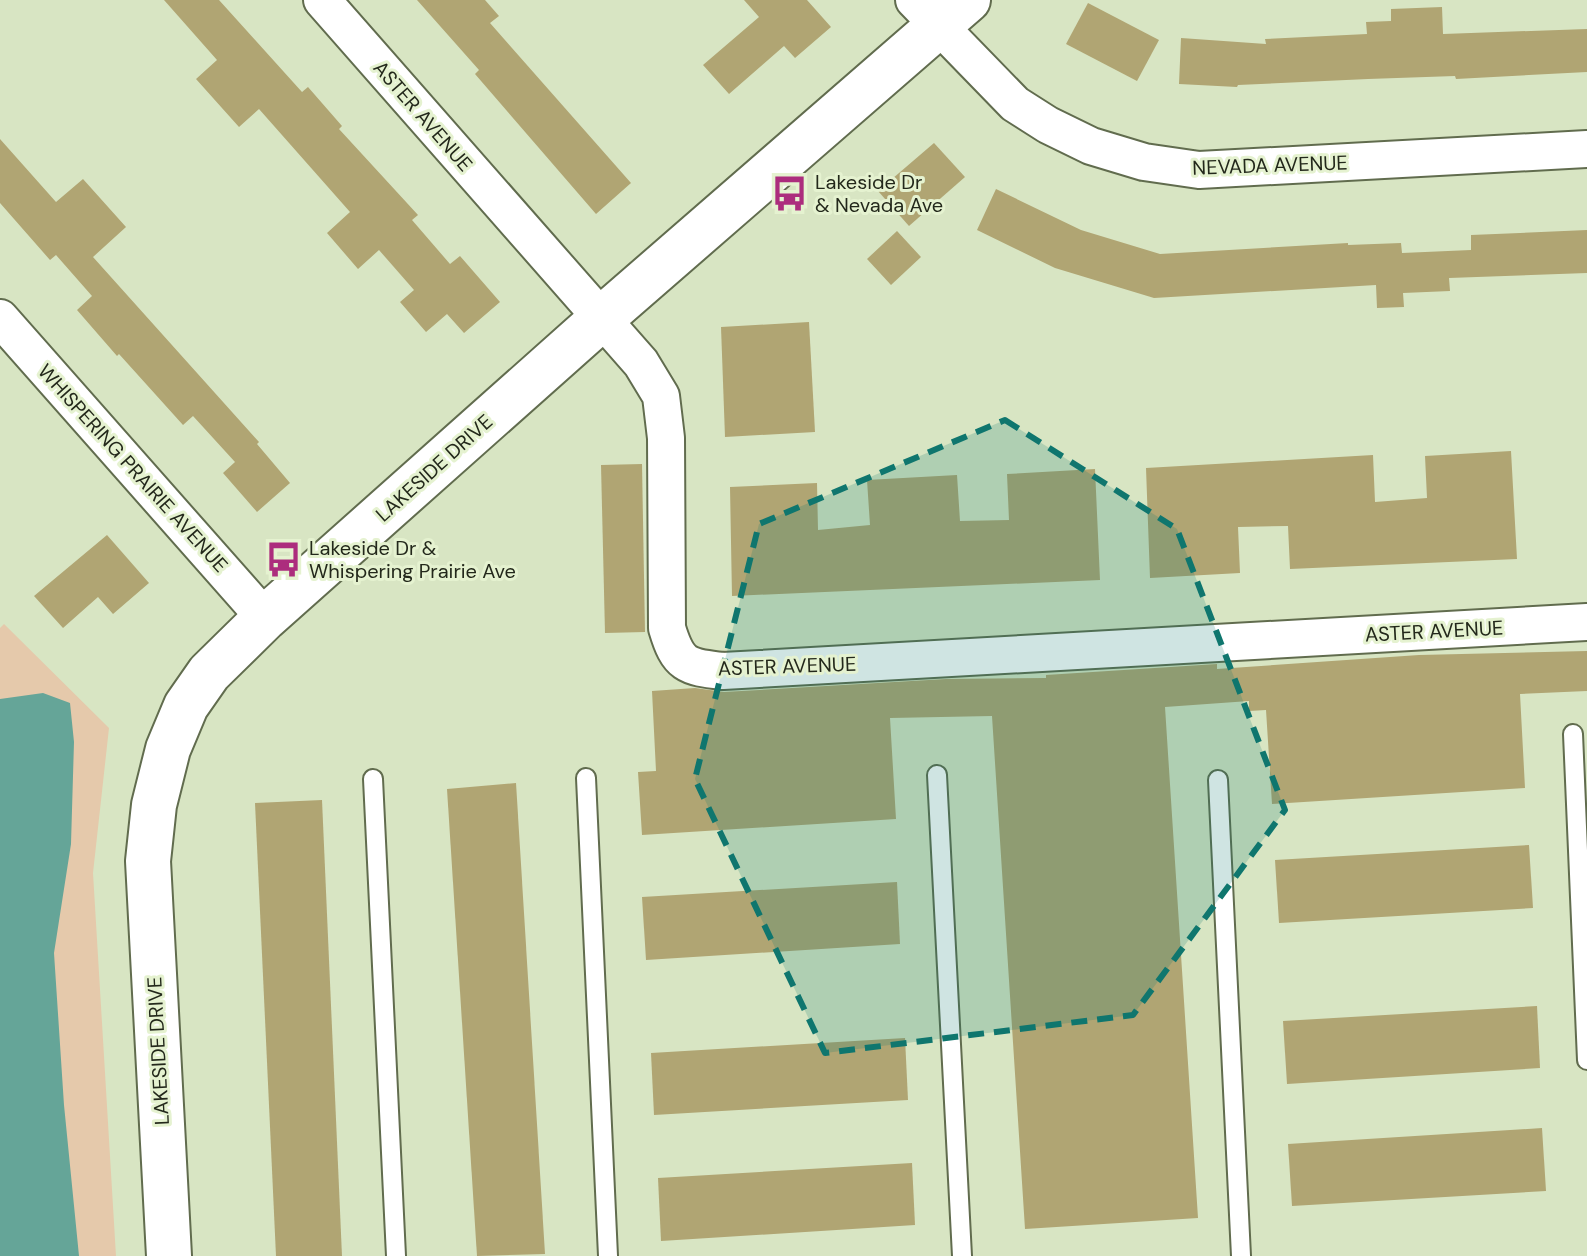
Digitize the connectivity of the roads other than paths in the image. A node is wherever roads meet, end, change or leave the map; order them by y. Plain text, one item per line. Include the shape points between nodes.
1 (322, 0) edge
2 (940, 9) edge
3 (1587, 149) edge
4 (0, 318) edge
5 (601, 319) junction
6 (265, 618) junction
7 (1587, 622) edge
8 (1573, 734) dead end
9 (937, 775) dead end
10 (586, 778) dead end
11 (373, 779) dead end
12 (1218, 780) dead end
13 (1587, 1060) edge
14 (169, 1256) edge
15 (396, 1256) edge
16 (608, 1256) edge
17 (962, 1256) edge
18 (1241, 1256) edge

1 - 5 street, ASTER AVENUE
2 - 3 street, NEVADA AVENUE via 1015,104 1091,146 1144,162 1199,170
2 - 5 street, LAKESIDE DRIVE
4 - 6 street, WHISPERING PRAIRIE AVENUE
5 - 6 street, LAKESIDE DRIVE
5 - 7 street, ASTER AVENUE via 641,363 661,396 667,628 674,650 692,668 738,670
6 - 14 street, LAKESIDE DRIVE via 209,673 186,706 154,805 148,861
8 - 13 lane
9 - 17 lane
10 - 16 lane
11 - 15 lane
12 - 18 lane

